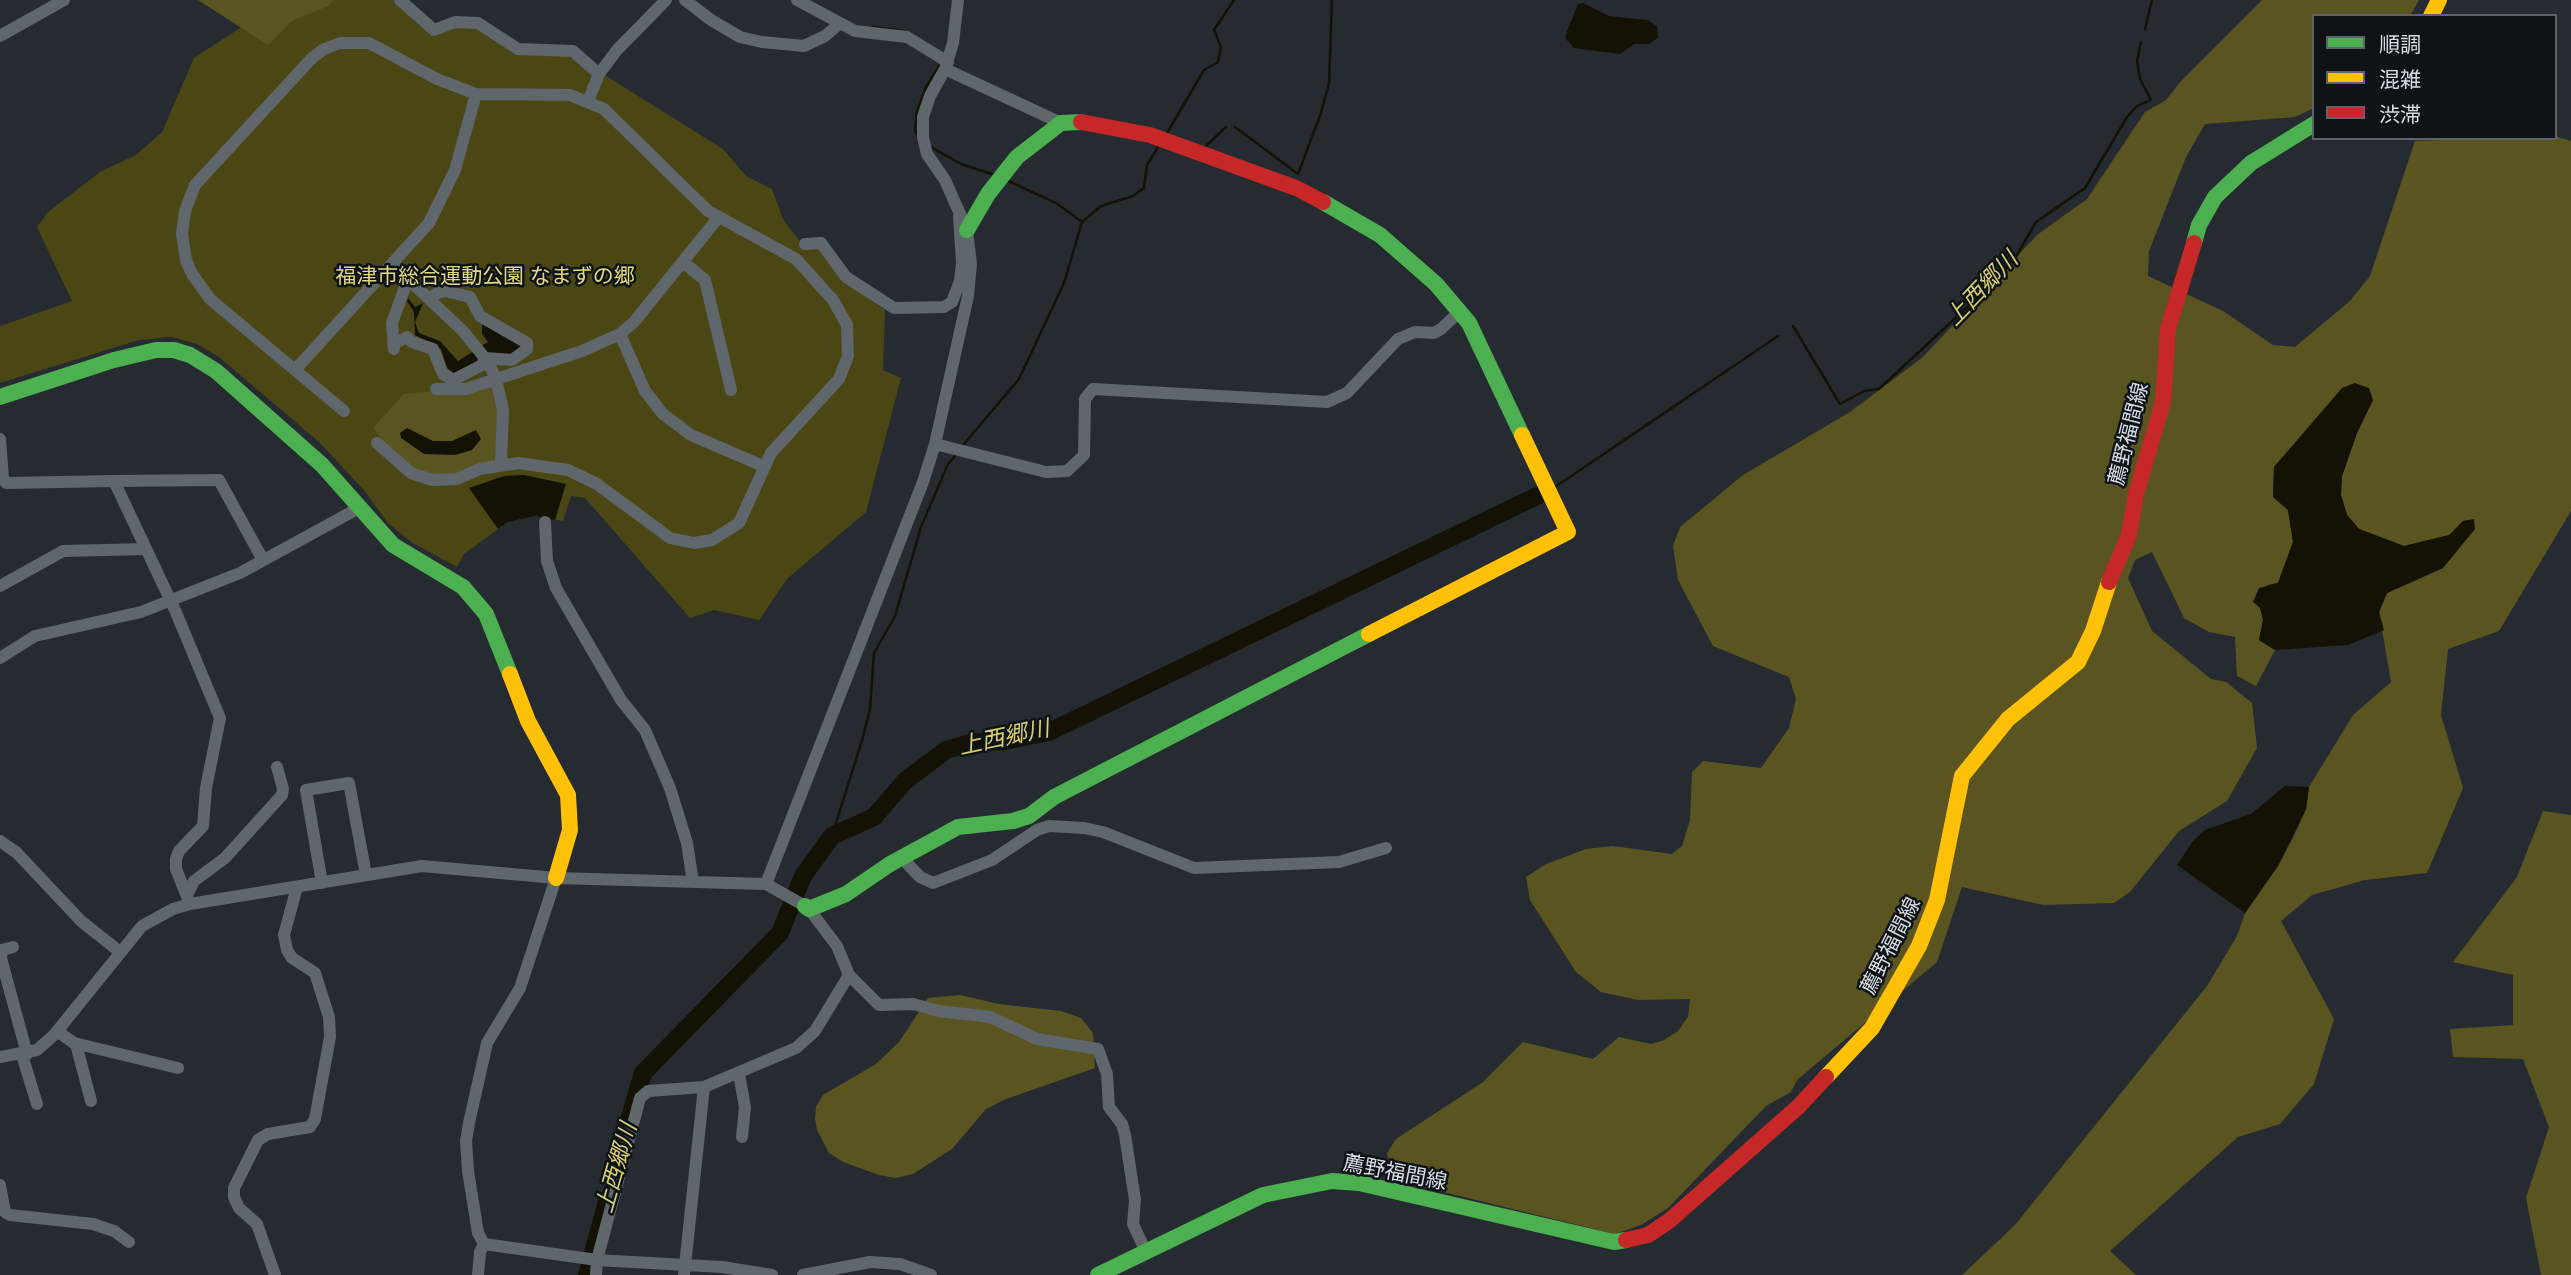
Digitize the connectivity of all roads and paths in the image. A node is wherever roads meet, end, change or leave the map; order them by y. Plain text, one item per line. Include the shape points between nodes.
1 (64, 0) edge
2 (400, 0) edge
3 (666, 0) edge
4 (685, 0) edge
5 (797, 0) edge
6 (958, 0) edge
7 (839, 24) junction
8 (0, 36) edge
9 (946, 65) junction
10 (599, 74) junction
11 (476, 94) junction
12 (588, 101) junction
13 (1061, 123) junction
14 (2312, 125) edge
15 (958, 209) junction
16 (718, 218) junction
17 (967, 230) junction
18 (805, 244) dead end
19 (683, 262) junction
20 (393, 265) junction
21 (408, 279) junction
22 (430, 299) junction
23 (1459, 312) junction
24 (480, 316) junction
25 (463, 331) junction
26 (620, 334) junction
27 (487, 360) junction
28 (295, 370) junction
29 (496, 379) junction
30 (436, 389) dead end
31 (731, 390) dead end
32 (0, 397) edge
33 (344, 411) dead end
34 (0, 439) edge
35 (377, 443) dead end
36 (935, 444) junction
37 (502, 464) junction
38 (764, 466) junction
39 (114, 481) junction
40 (359, 508) junction
41 (545, 522) dead end
42 (146, 550) junction
43 (263, 560) junction
44 (0, 586) edge
45 (170, 601) junction
46 (0, 658) edge
47 (278, 767) dead end
48 (0, 841) edge
49 (1386, 848) dead end
50 (902, 858) junction
51 (366, 875) junction
52 (556, 878) junction
53 (693, 882) junction
54 (322, 883) junction
55 (766, 884) junction
56 (297, 887) junction
57 (189, 898) junction
58 (807, 908) junction
59 (13, 947) dead end
60 (120, 953) junction
61 (849, 975) junction
62 (57, 1031) junction
63 (76, 1044) junction
64 (25, 1055) junction
65 (0, 1057) edge
66 (178, 1068) dead end
67 (740, 1074) junction
68 (704, 1087) junction
69 (91, 1101) dead end
70 (37, 1104) dead end
71 (742, 1136) dead end
72 (0, 1185) edge
73 (129, 1242) dead end
74 (484, 1244) junction
75 (1146, 1252) junction
76 (590, 1259) junction
77 (684, 1270) edge
78 (275, 1275) edge
79 (478, 1275) edge
80 (596, 1275) edge
81 (772, 1275) edge
82 (803, 1275) edge
83 (931, 1275) edge
84 (1098, 1275) edge

1 - 8 street
2 - 10 street via 434,30 455,22 478,23 518,49 573,51
3 - 10 street
4 - 7 street via 740,37 762,42 804,46
5 - 7 street
6 - 9 street
7 - 9 street via 864,33 907,37
9 - 13 street
9 - 15 street via 923,117 924,142
10 - 12 street
11 - 12 street via 551,93
11 - 20 street via 444,196
11 - 28 street via 455,88 369,43 324,48 195,186 182,234 191,274 210,299
12 - 16 street via 617,118
13 - 17 street via 1009,166
13 - 23 street via 1090,122 1150,135 1296,188 1380,235 1436,284
14 - 75 street, 薦野福間線 via 2251,163 2215,197 2199,225 2168,329 2163,402 2129,535 2093,631 2078,662 2008,719 1962,776 1937,900 1919,946 1871,1028 1798,1107 1648,1236 1614,1242 1359,1183 1332,1181 1263,1195
15 - 17 street
15 - 18 street via 960,281 952,302 944,307 894,309 846,277 821,243
16 - 19 street
16 - 38 street via 796,259 833,300 847,325 848,356 839,379
17 - 36 street via 968,296
19 - 26 street
19 - 31 street via 705,279
20 - 21 street
20 - 28 street
21 - 22 street
21 - 27 street via 392,323 394,347 407,337 433,349 443,374 453,380
22 - 24 street via 439,292 466,295
22 - 25 street
23 - 36 street via 1441,329 1415,332 1398,340 1347,393 1327,402 1093,389 1085,399 1084,455 1068,471 1046,472
23 - 50 street via 1482,346 1568,532 1182,729 1054,797 1029,816 958,827
24 - 25 street
24 - 27 street via 527,343 527,349 512,360
25 - 27 street
26 - 29 street via 604,344
26 - 38 street via 645,391 663,414 691,435
27 - 29 street
28 - 33 street
29 - 30 street via 466,389
29 - 37 street via 503,410
32 - 40 street via 138,353 174,350 216,371 315,458
34 - 39 street via 6,483
35 - 37 street via 411,473 432,480 457,479
36 - 55 street
37 - 38 street via 533,463 568,470 597,484 660,532 694,543 723,536 739,523
39 - 42 street
39 - 43 street via 219,480
40 - 43 street
40 - 52 street via 393,545 463,587 486,614 528,721 568,794 570,830
41 - 53 street via 547,561 556,588 621,700 645,730 670,788
42 - 44 street via 63,551
42 - 45 street
43 - 45 street
45 - 46 street via 35,636
45 - 57 street via 220,718 203,826 178,850 176,859
47 - 57 street via 282,795 225,858 194,881
48 - 60 street
49 - 50 street via 1339,862 1194,868 1103,832 1058,826 1037,830 992,860 933,883
50 - 58 street via 861,885
51 - 52 street via 422,866
51 - 54 street
51 - 54 street via 349,783 306,790
52 - 53 street
52 - 74 street via 520,988 487,1043 469,1123 468,1171 478,1233
53 - 55 street
54 - 56 street
55 - 58 street
56 - 57 street
56 - 78 street via 284,935 287,950 315,973 329,1017 330,1037 315,1119 310,1127 258,1140 234,1188 239,1208 257,1224
57 - 60 street via 150,919
58 - 61 street via 837,946
59 - 64 street via 2,950 1,958
60 - 62 street
61 - 67 street via 815,1031 796,1048
61 - 75 street via 879,1005 913,1004 989,1017 1037,1039 1098,1049 1107,1074 1109,1107 1125,1135 1135,1200 1133,1224
62 - 63 street
62 - 64 street
63 - 66 street
63 - 69 street
64 - 65 street
64 - 70 street
67 - 68 street
67 - 71 street via 745,1107
68 - 76 street via 648,1091 640,1098
68 - 77 street
72 - 73 street via 5,1212 10,1215 93,1224
74 - 76 street
74 - 79 street
75 - 84 street, 薦野福間線
76 - 77 street
76 - 80 street
77 - 81 street via 722,1267
82 - 83 street via 870,1262 900,1264

